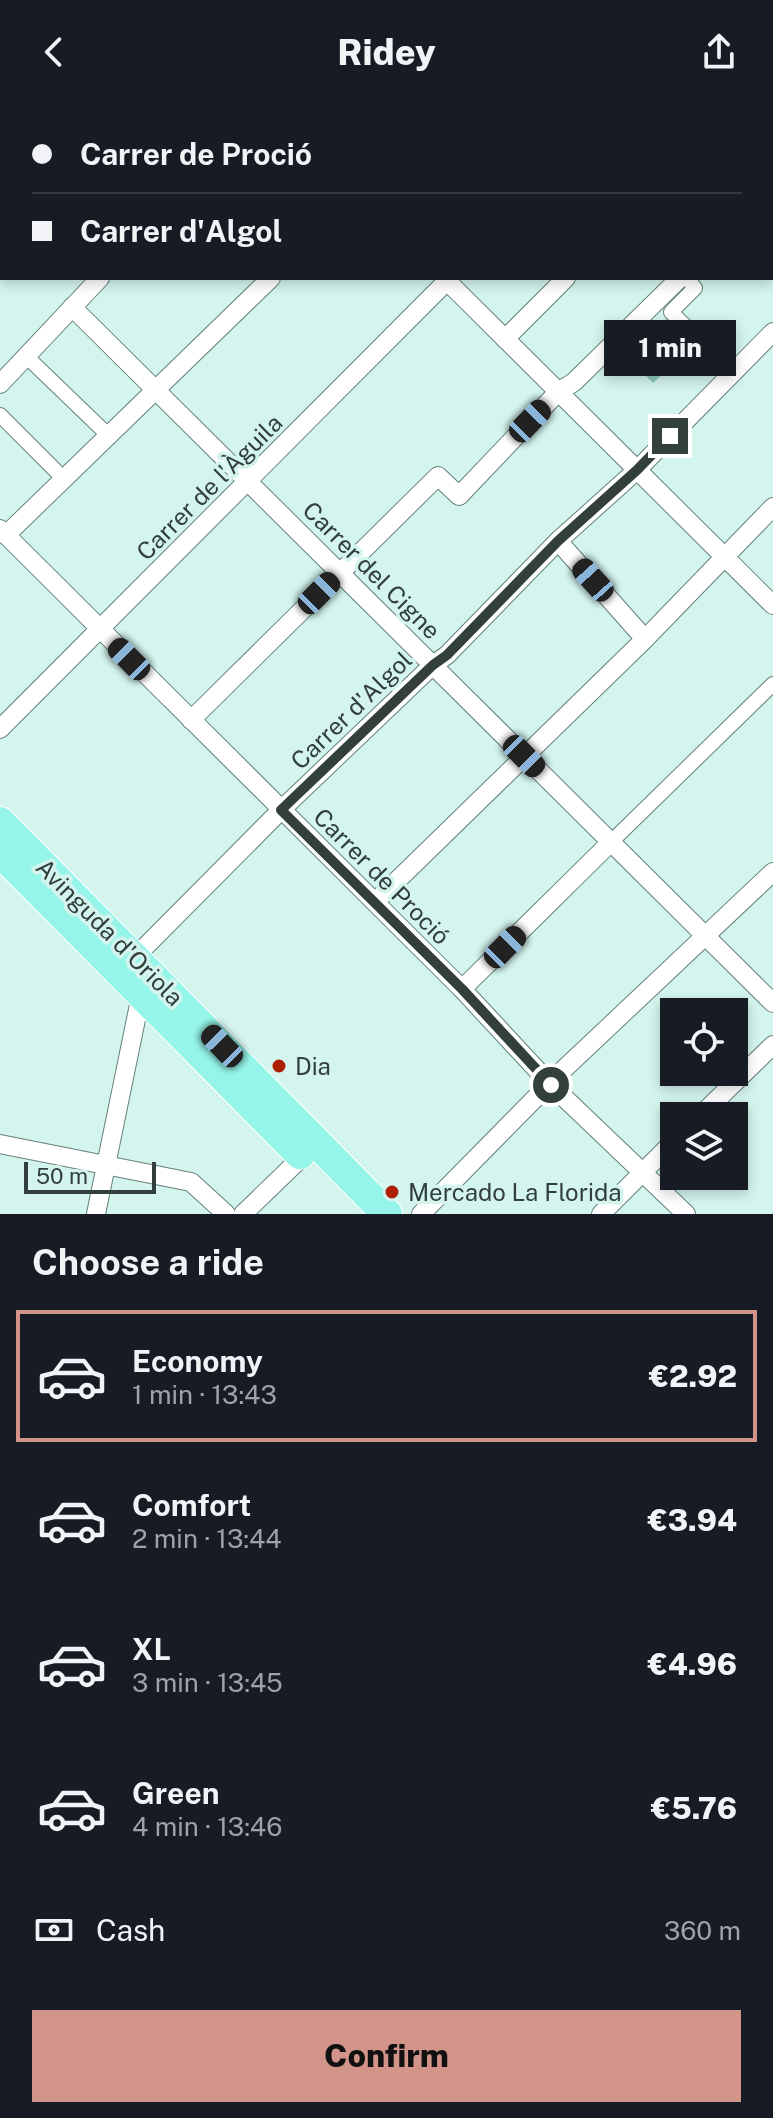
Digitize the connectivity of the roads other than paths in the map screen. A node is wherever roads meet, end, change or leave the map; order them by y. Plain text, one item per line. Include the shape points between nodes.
1 (98, 280) edge
2 (265, 280) edge
3 (446, 280) edge
4 (448, 280) edge
5 (564, 280) edge
6 (678, 280) edge
7 (689, 280) edge
8 (72, 307) junction
9 (773, 332) edge
10 (505, 339) junction
11 (26, 356) junction
12 (734, 373) junction
13 (0, 384) edge
14 (157, 389) junction
15 (558, 392) junction
16 (0, 415) edge
17 (109, 436) junction
18 (637, 470) junction
19 (64, 479) junction
20 (249, 482) junction
21 (773, 507) edge
22 (3, 532) edge
23 (558, 541) junction
24 (725, 557) junction
25 (340, 571) junction
26 (773, 605) edge
27 (100, 629) junction
28 (645, 639) junction
29 (433, 665) junction
30 (773, 684) edge
31 (191, 720) junction
32 (0, 729) edge
33 (524, 756) junction
34 (281, 810) junction
35 (0, 822) edge
36 (611, 842) junction
37 (0, 852) edge
38 (773, 872) edge
39 (375, 902) junction
40 (705, 936) junction
41 (135, 957) junction
42 (462, 989) junction
43 (141, 995) junction
44 (773, 1003) edge
45 (773, 1045) edge
46 (551, 1085) junction
47 (714, 1102) edge
48 (0, 1144) edge
49 (660, 1155) edge
50 (302, 1157) junction
51 (107, 1165) junction
52 (643, 1171) junction
53 (96, 1214) edge
54 (226, 1214) edge
55 (243, 1214) edge
56 (359, 1214) edge
57 (387, 1214) edge
58 (421, 1214) edge
59 (601, 1214) edge
60 (686, 1214) edge

1 - 8 street
2 - 14 street
3 - 20 street, Carrer de l'Àguila
4 - 10 street
5 - 10 street
6 - 15 street
7 - 12 street via 695,288 671,312
8 - 11 street
8 - 14 street, Carrer del Cigne
9 - 12 street, Carrer d'Algol
10 - 15 street
11 - 13 street
11 - 17 street
12 - 18 street, Carrer d'Algol
14 - 17 street
14 - 20 street, Carrer del Cigne
15 - 18 street
15 - 25 street via 459,496 438,476
16 - 19 street
17 - 19 street
18 - 23 street, Carrer d'Algol
18 - 24 street
19 - 22 street
20 - 25 street, Carrer del Cigne
20 - 27 street, Carrer de l'Àguila
21 - 24 street
22 - 27 street, Carrer de Proció
23 - 28 street
23 - 29 street, Carrer d'Algol
24 - 26 street
24 - 28 street
25 - 29 street, Carrer del Cigne
25 - 31 street
27 - 31 street, Carrer de Proció
27 - 32 street, Carrer de l'Àguila
28 - 33 street
29 - 33 street, Carrer del Cigne
29 - 34 street, Carrer d'Algol
30 - 36 street
31 - 34 street, Carrer de Proció
33 - 36 street, Carrer del Cigne
33 - 39 street
34 - 39 street, Carrer de Proció
34 - 41 street, Carrer d'Algol
35 - 41 main road, Avinguda d'Oriola
36 - 40 street, Carrer del Cigne
36 - 42 street
37 - 43 main road, Avinguda d'Oriola
38 - 40 street
39 - 42 street, Carrer de Proció
40 - 44 street, Carrer del Cigne
40 - 46 street
41 - 57 main road, Avinguda d'Oriola
42 - 46 street, Carrer de Proció
43 - 50 main road, Avinguda d'Oriola
43 - 51 street
45 - 47 street
46 - 52 street, Carrer de Proció
46 - 58 street
48 - 51 street
49 - 52 street
50 - 55 street
50 - 56 main road, Avinguda d'Oriola
51 - 53 street
51 - 54 street via 191,1182
52 - 59 street
52 - 60 street, Carrer de Proció

